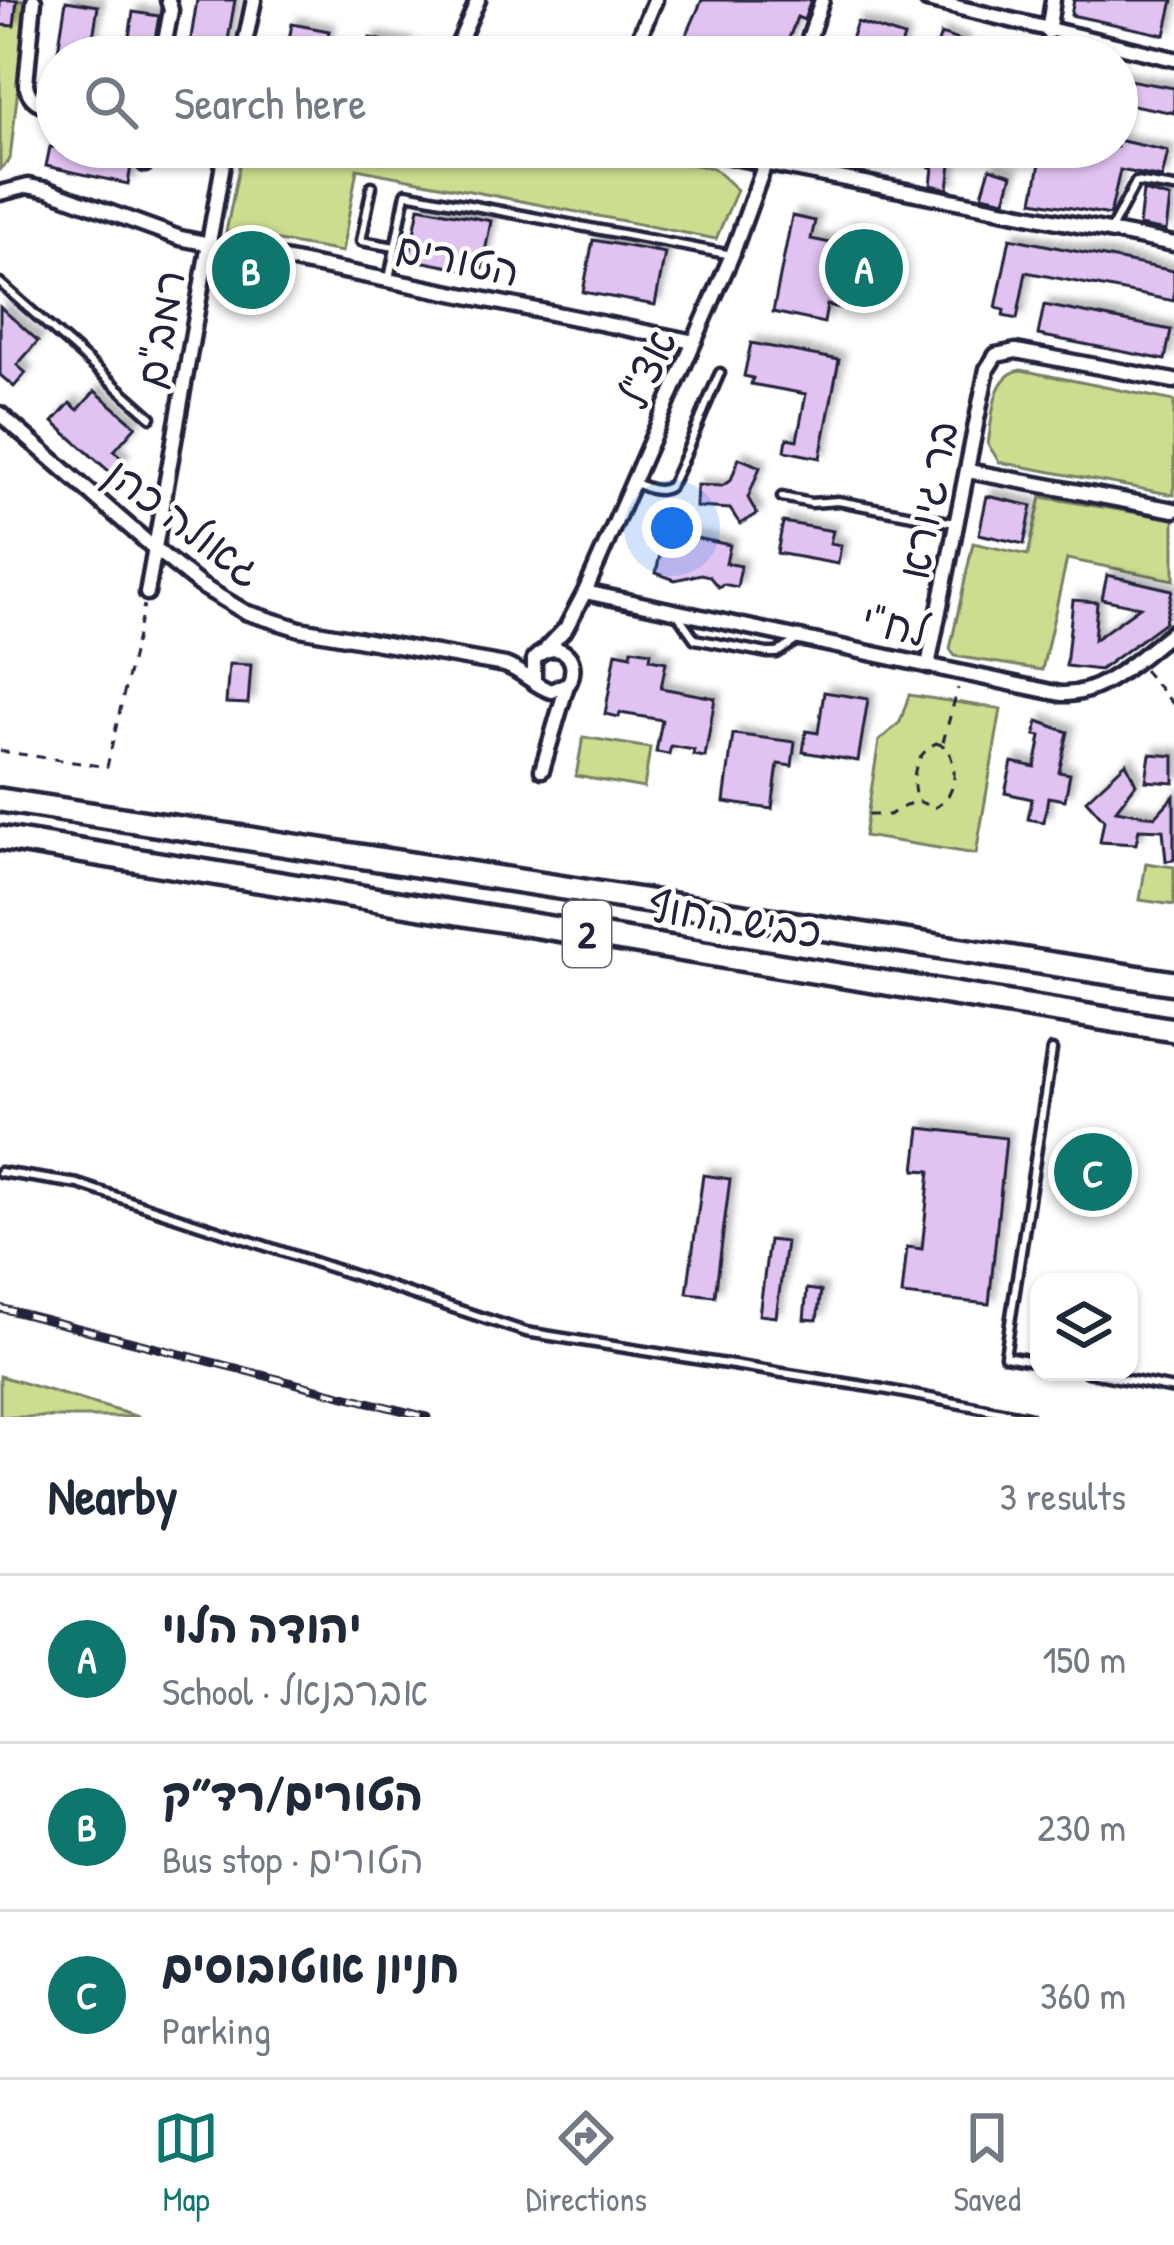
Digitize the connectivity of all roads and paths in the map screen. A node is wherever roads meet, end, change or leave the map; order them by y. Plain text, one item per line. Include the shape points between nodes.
1 (34, 0) edge
2 (168, 0) edge
3 (254, 0) edge
4 (478, 0) edge
5 (655, 0) edge
6 (822, 0) edge
7 (927, 0) edge
8 (1053, 0) edge
9 (1048, 32) junction
10 (166, 36) edge
11 (247, 36) edge
12 (462, 36) edge
13 (640, 36) edge
14 (809, 36) edge
15 (1067, 36) edge
16 (1138, 51) edge
17 (1174, 59) edge
18 (36, 102) edge
19 (222, 168) edge
20 (764, 168) edge
21 (780, 168) edge
22 (372, 186) dead end
23 (1174, 188) edge
24 (0, 194) edge
25 (1109, 232) junction
26 (209, 241) junction
27 (1174, 244) edge
28 (395, 247) junction
29 (732, 255) junction
30 (389, 279) junction
31 (0, 284) edge
32 (694, 342) junction
33 (720, 373) dead end
34 (1174, 381) edge
35 (0, 414) edge
36 (151, 417) dead end
37 (968, 471) junction
38 (633, 482) junction
39 (782, 497) dead end
40 (1174, 509) edge
41 (958, 523) junction
42 (155, 548) junction
43 (147, 592) joint
44 (585, 592) junction
45 (676, 612) junction
46 (575, 614) junction
47 (1174, 631) edge
48 (800, 638) junction
49 (543, 651) junction
50 (1135, 659) junction
51 (493, 663) junction
52 (574, 663) junction
53 (928, 666) junction
54 (962, 673) junction
55 (539, 684) junction
56 (567, 685) junction
57 (1174, 705) edge
58 (559, 718) junction
59 (943, 744) junction
60 (0, 751) edge
61 (542, 770) dead end
62 (0, 800) edge
63 (916, 800) junction
64 (868, 815) dead end
65 (0, 838) edge
66 (1174, 983) edge
67 (1174, 1030) edge
68 (1052, 1050) dead end
69 (0, 1172) edge
70 (1030, 1360) edge
71 (1133, 1381) edge
72 (1174, 1389) edge
73 (1028, 1417) edge

1 - 18 street via 26,84
2 - 10 street
3 - 11 street
4 - 12 street
5 - 13 street
6 - 14 street
7 - 9 street
8 - 9 street
9 - 15 street
16 - 17 street
19 - 26 street, רמב"ם
20 - 29 street, אצ"ל
21 - 25 street
22 - 28 lane via 362,241
23 - 25 lane via 1136,182
24 - 26 street, הטורים via 49,190 159,232
25 - 27 street
26 - 30 street, הטורים
26 - 42 street, רמב"ם
28 - 29 lane via 406,193
28 - 30 lane
29 - 32 street, אצ"ל
30 - 32 street, הטורים
31 - 36 lane
32 - 38 street, אצ"ל
33 - 38 lane via 676,480 664,490
34 - 37 street, בר גיורא via 1002,352 987,369
35 - 42 street, גאולה כהן
37 - 40 street
37 - 41 street, בר גיורא
38 - 44 street, אצ"ל
39 - 41 lane
41 - 53 street, בר גיורא
42 - 43 street, רמב"ם
42 - 51 street, גאולה כהן via 262,619
43 - 60 path via 107,767
44 - 45 street, לח"י
44 - 46 street, אצ"ל
45 - 48 street, לח"י
45 - 48 lane via 695,639 777,653
46 - 49 street, אצ"ל
46 - 52 street, אצ"ל
47 - 50 street, לח"י
48 - 53 street, לח"י
49 - 51 street, גאולה כהן
49 - 52 street via 565,651
49 - 55 street via 532,666
50 - 54 street, לח"י via 1074,695
50 - 57 path
51 - 55 street, גאולה כהן
52 - 56 street
53 - 54 street, לח"י
54 - 59 path
55 - 56 street
55 - 58 street
56 - 58 street
58 - 61 street
59 - 63 path via 930,746 916,764
59 - 63 path via 955,765 950,795 934,808
62 - 66 highway, כביש החוף / 2
63 - 64 path via 889,815
65 - 67 highway, כביש החוף / 2
68 - 70 lane via 1005,1356
69 - 73 lane via 79,1184 526,1333
71 - 72 lane

